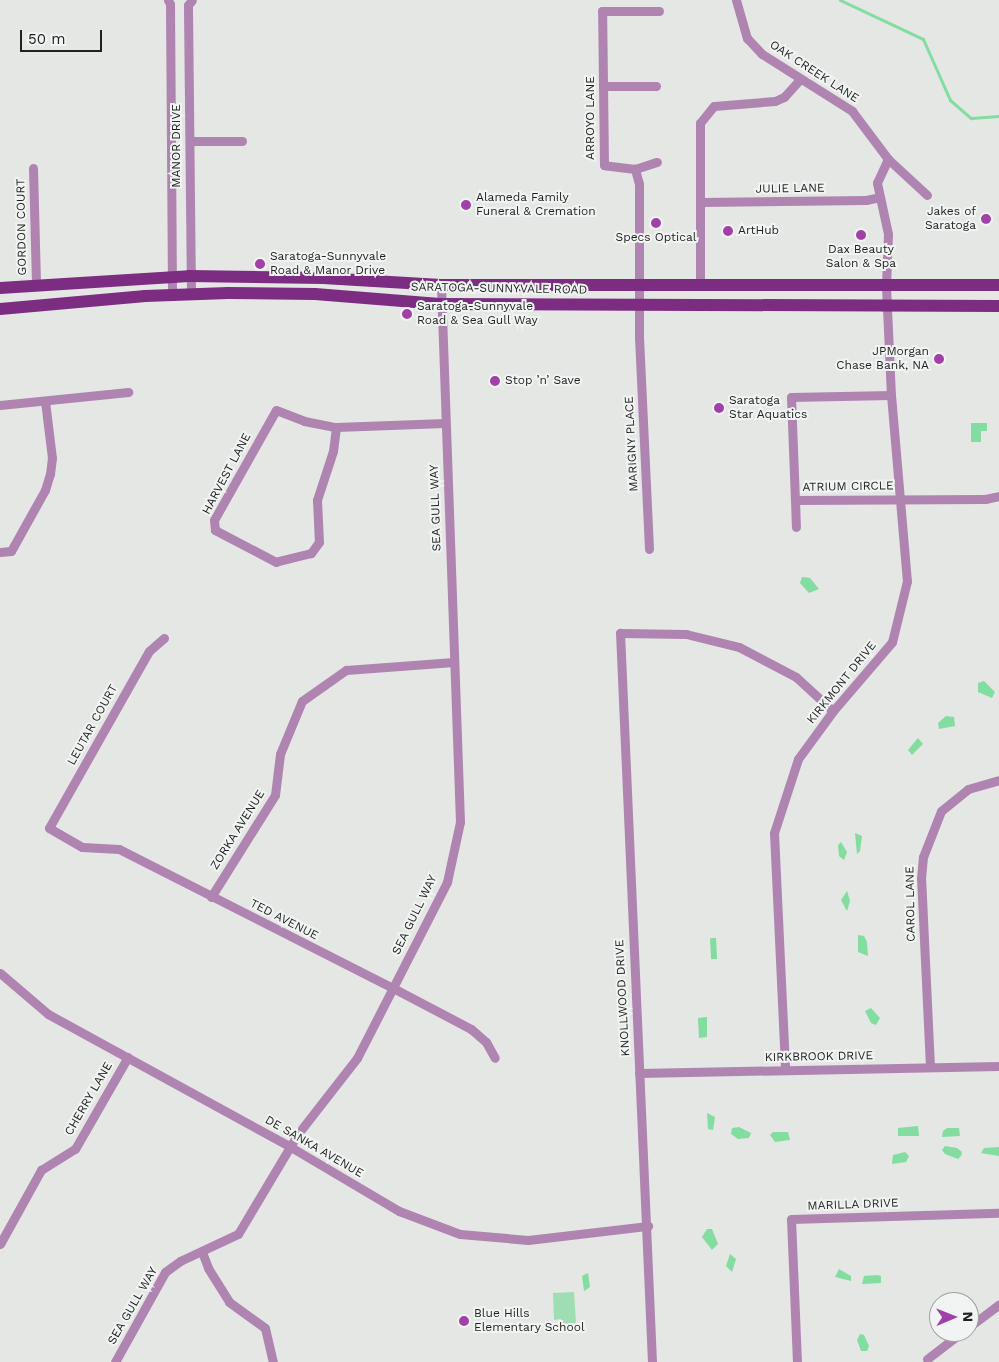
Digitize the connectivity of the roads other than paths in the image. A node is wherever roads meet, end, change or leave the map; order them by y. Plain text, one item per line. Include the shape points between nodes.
1 (736, 0) edge
2 (169, 2) edge
3 (190, 3) edge
4 (659, 11) dead end
5 (172, 78) junction
6 (189, 78) junction
7 (800, 79) junction
8 (604, 86) junction
9 (656, 86) dead end
10 (190, 141) junction
11 (242, 141) dead end
12 (888, 159) junction
13 (657, 162) dead end
14 (33, 168) dead end
15 (636, 169) junction
16 (190, 173) junction
17 (173, 174) junction
18 (927, 195) dead end
19 (880, 197) junction
20 (701, 202) junction
21 (189, 276) junction
22 (172, 277) junction
23 (700, 283) junction
24 (36, 285) junction
25 (441, 285) junction
26 (999, 285) edge
27 (640, 286) junction
28 (886, 286) junction
29 (0, 288) edge
30 (191, 294) junction
31 (172, 295) junction
32 (440, 304) junction
33 (641, 305) junction
34 (888, 306) junction
35 (999, 306) edge
36 (0, 309) edge
37 (128, 392) dead end
38 (891, 395) junction
39 (45, 400) junction
40 (0, 405) edge
41 (445, 423) junction
42 (336, 427) junction
43 (999, 496) edge
44 (901, 499) junction
45 (795, 500) junction
46 (796, 527) dead end
47 (649, 549) dead end
48 (0, 552) edge
49 (164, 638) dead end
50 (454, 662) junction
51 (833, 711) junction
52 (999, 780) edge
53 (49, 828) joint
54 (211, 897) junction
55 (0, 973) edge
56 (393, 988) junction
57 (128, 1057) junction
58 (495, 1058) dead end
59 (999, 1066) edge
60 (930, 1067) junction
61 (785, 1070) junction
62 (639, 1074) junction
63 (289, 1146) junction
64 (999, 1213) edge
65 (648, 1226) junction
66 (0, 1244) edge
67 (202, 1252) junction
68 (999, 1304) edge
69 (979, 1319) edge
70 (949, 1342) edge
71 (927, 1359) dead end
72 (115, 1362) edge
73 (273, 1362) edge
74 (652, 1362) edge
75 (797, 1362) edge

1 - 7 street, OAK CREEK LANE via 747,38 762,54
2 - 3 street
2 - 5 street
3 - 6 street, MANOR DRIVE
4 - 8 street, ARROYO LANE via 602,11
5 - 6 street
5 - 17 street
6 - 10 street, MANOR DRIVE
7 - 12 street, OAK CREEK LANE via 852,111
7 - 20 street via 784,97 775,101 714,106 700,123
8 - 9 street
8 - 15 street, ARROYO LANE via 604,166
10 - 11 street
10 - 16 street, MANOR DRIVE
12 - 18 street, OAK CREEK LANE
12 - 19 street via 877,183
13 - 15 street
14 - 24 street, GORDON COURT
15 - 27 street
16 - 17 street
16 - 21 street, MANOR DRIVE
17 - 22 street
19 - 20 street, JULIE LANE via 866,200
19 - 28 street via 888,234
20 - 23 street
21 - 22 main road, SARATOGA-SUNNYVALE ROAD
21 - 25 main road, SARATOGA-SUNNYVALE ROAD via 323,278
21 - 30 street, MANOR DRIVE
22 - 24 main road, SARATOGA-SUNNYVALE ROAD
22 - 31 street
23 - 27 main road, SARATOGA-SUNNYVALE ROAD
23 - 28 main road, SARATOGA-SUNNYVALE ROAD
24 - 29 main road, SARATOGA-SUNNYVALE ROAD
25 - 27 main road, SARATOGA-SUNNYVALE ROAD
25 - 32 street, SEA GULL WAY
26 - 28 main road, SARATOGA-SUNNYVALE ROAD
27 - 33 street, MARIGNY PLACE
28 - 34 street
30 - 31 main road, SARATOGA-SUNNYVALE ROAD
30 - 32 main road, SARATOGA-SUNNYVALE ROAD via 315,294
31 - 36 main road, SARATOGA-SUNNYVALE ROAD
32 - 33 main road, SARATOGA-SUNNYVALE ROAD
32 - 41 street, SEA GULL WAY
33 - 34 main road, SARATOGA-SUNNYVALE ROAD
33 - 47 street, MARIGNY PLACE via 639,338
34 - 35 main road, SARATOGA-SUNNYVALE ROAD
34 - 38 street, KIRKMONT DRIVE
37 - 39 street
38 - 44 street, KIRKMONT DRIVE
38 - 45 street, ATRIUM CIRCLE via 791,397
39 - 40 street
39 - 48 street via 52,458 50,474 45,490 11,551
41 - 42 street, HARVEST LANE
41 - 50 street, SEA GULL WAY
42 - 42 street, HARVEST LANE via 304,421 276,410 214,520 215,530 276,562 311,552 319,542 317,500 333,451
43 - 44 street, ATRIUM CIRCLE
44 - 45 street, ATRIUM CIRCLE
44 - 51 street, KIRKMONT DRIVE via 907,581 892,642
45 - 46 street, ATRIUM CIRCLE
49 - 53 street, LEUTAR COURT via 149,651
50 - 54 street, ZORKA AVENUE via 346,670 302,701 280,754 276,795
50 - 56 street, SEA GULL WAY via 460,822 447,882
51 - 61 street, KIRKMONT DRIVE via 798,759 774,833
51 - 62 street, KNOLLWOOD DRIVE via 796,676 739,647 686,634 620,633
52 - 60 street, CAROL LANE via 968,789 942,811 924,856 921,879
53 - 54 street, TED AVENUE via 82,847 119,849
54 - 56 street, TED AVENUE
55 - 57 street, DE SANKA AVENUE via 48,1014
56 - 58 street, TED AVENUE via 471,1029 486,1042
56 - 63 street, SEA GULL WAY via 357,1058
57 - 63 street, DE SANKA AVENUE
57 - 66 street, CHERRY LANE via 75,1149 41,1170
59 - 60 street, KIRKBROOK DRIVE
60 - 61 street, KIRKBROOK DRIVE
61 - 62 street, KIRKBROOK DRIVE
62 - 65 street, KNOLLWOOD DRIVE
63 - 65 street, DE SANKA AVENUE via 399,1211 460,1234 528,1240
63 - 67 street, SEA GULL WAY via 238,1234
64 - 75 street, MARILLA DRIVE via 791,1220
65 - 74 street, KNOLLWOOD DRIVE
67 - 72 street, SEA GULL WAY via 165,1272
67 - 73 street via 208,1268 230,1302 265,1328
68 - 69 street
70 - 71 street

